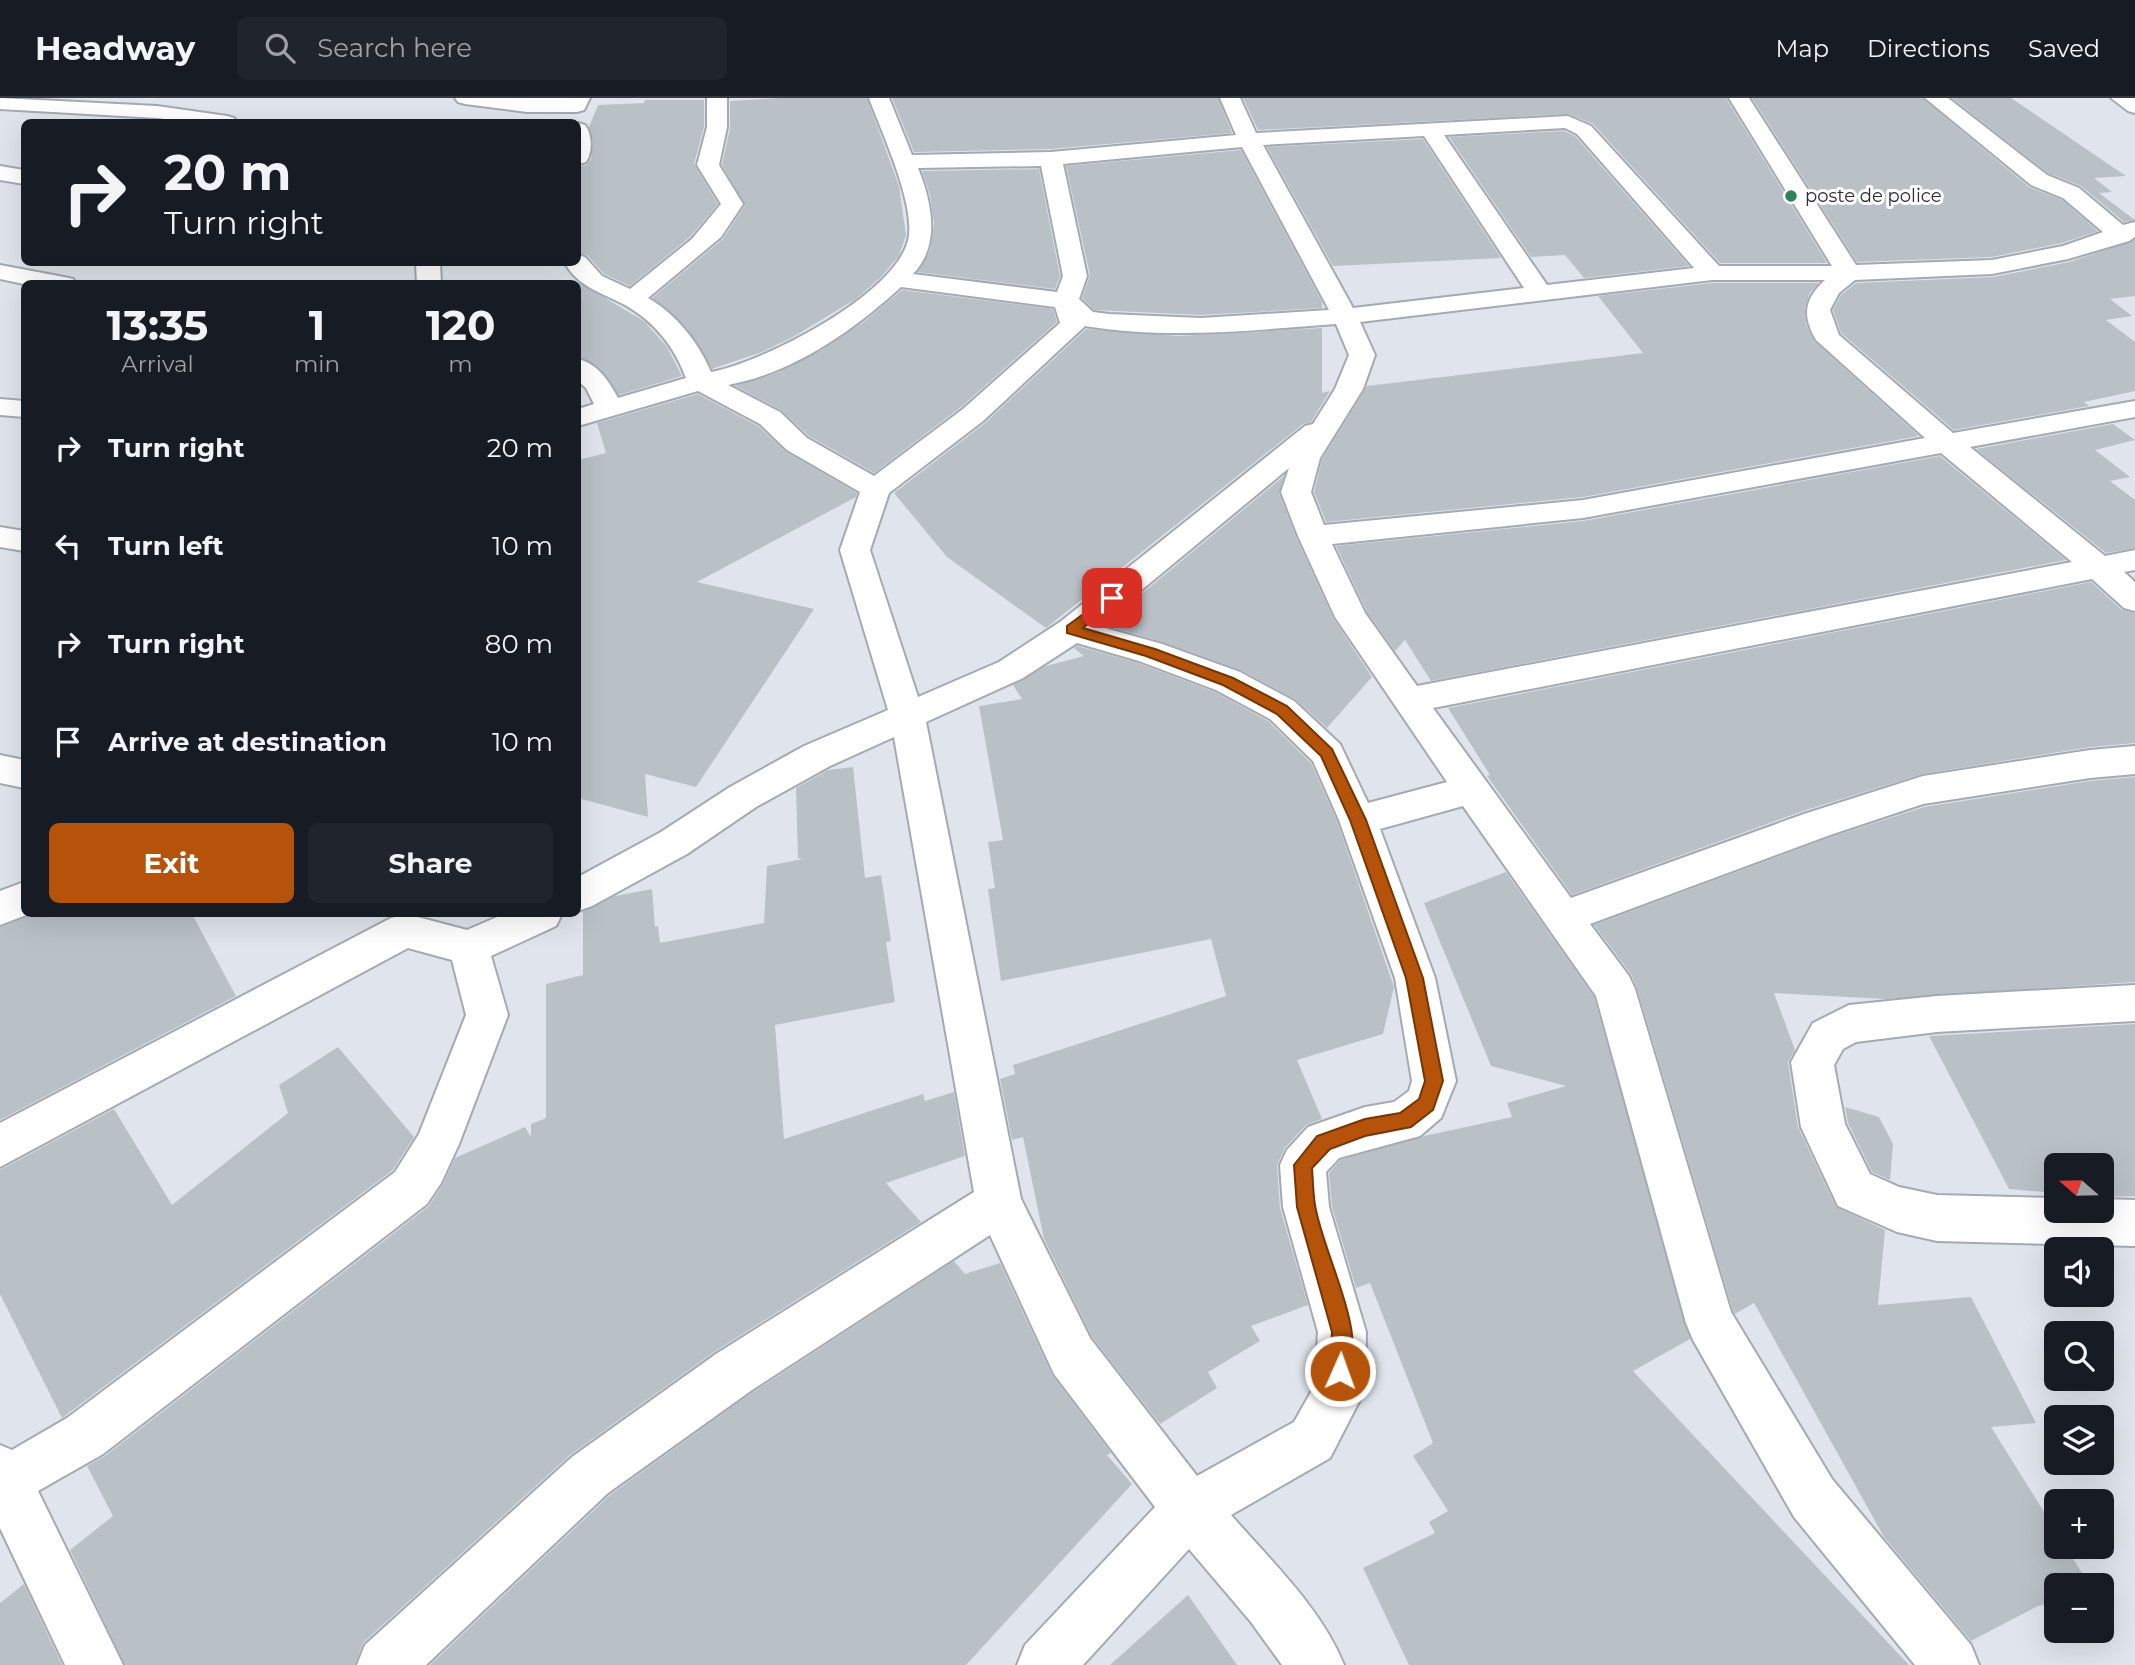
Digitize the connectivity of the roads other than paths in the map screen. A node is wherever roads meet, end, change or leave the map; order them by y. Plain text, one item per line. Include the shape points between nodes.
1 (465, 98) edge
2 (718, 98) edge
3 (879, 98) edge
4 (1230, 98) edge
5 (1739, 98) edge
6 (1936, 98) edge
7 (2121, 98) edge
8 (0, 103) edge
9 (2135, 107) edge
10 (578, 109) edge
11 (206, 119) edge
12 (1429, 128) junction
13 (1247, 140) junction
14 (1051, 159) junction
15 (903, 162) junction
16 (0, 173) edge
17 (21, 176) edge
18 (2128, 232) edge
19 (578, 266) edge
20 (0, 272) edge
21 (1713, 273) junction
22 (1849, 274) junction
23 (895, 279) junction
24 (43, 280) edge
25 (1541, 295) junction
26 (633, 299) junction
27 (1066, 301) junction
28 (1346, 316) junction
29 (581, 370) edge
30 (701, 382) junction
31 (609, 406) junction
32 (0, 407) edge
33 (21, 409) edge
34 (2135, 409) edge
35 (581, 417) edge
36 (1326, 423) junction
37 (1947, 443) junction
38 (876, 489) junction
39 (1313, 536) junction
40 (0, 537) edge
41 (21, 540) edge
42 (2135, 560) edge
43 (2100, 568) junction
44 (2135, 600) edge
45 (1072, 630) junction
46 (1409, 701) junction
47 (907, 715) junction
48 (2135, 760) edge
49 (0, 769) edge
50 (21, 773) edge
51 (1473, 789) junction
52 (1358, 820) junction
53 (581, 893) edge
54 (21, 899) edge
55 (0, 909) edge
56 (535, 917) edge
57 (1564, 917) junction
58 (405, 922) edge
59 (469, 947) junction
60 (2135, 1003) edge
61 (0, 1146) edge
62 (999, 1203) junction
63 (2135, 1223) edge
64 (2, 1477) edge
65 (1189, 1509) junction
66 (95, 1665) edge
67 (386, 1665) edge
68 (1045, 1665) edge
69 (1316, 1665) edge
70 (1951, 1665) edge

1 - 10 street
2 - 26 street via 708,165 732,204 698,245
3 - 15 street
4 - 13 street
5 - 22 street
6 - 18 street via 2039,180 2071,193
7 - 9 street
8 - 11 street
12 - 13 street
12 - 21 street via 1563,114 1584,130
12 - 25 street
13 - 14 street
13 - 28 street
14 - 15 street
14 - 27 street via 1075,276
15 - 23 street via 913,184 921,234 913,260
16 - 17 street
18 - 22 street via 2068,252 1992,267
19 - 26 street via 597,284
20 - 24 street
21 - 22 street
21 - 25 street
22 - 37 street via 1826,290 1816,306 1819,326 1829,341
23 - 27 street
23 - 30 street via 860,311 817,340 734,376
25 - 28 street
26 - 30 street via 680,337
27 - 28 street via 1085,317 1109,322 1201,326
27 - 38 street via 1073,326 973,415
28 - 36 street via 1362,355 1349,388
29 - 31 street via 597,384
30 - 31 street
30 - 38 street via 770,418 797,444
31 - 35 street
32 - 33 street
34 - 37 street
36 - 39 street via 1306,458 1296,492
36 - 45 street
37 - 39 street via 1583,509
37 - 43 street
38 - 47 street via 855,550
39 - 46 street via 1351,617
40 - 41 street
42 - 43 street
43 - 44 street
43 - 46 street
45 - 47 street via 1011,670
45 - 52 street via 1228,681 1282,710 1327,753
46 - 51 street
47 - 53 street via 817,756
47 - 62 street
48 - 57 street via 1923,790 1805,828
49 - 50 street
51 - 52 street
51 - 57 street
52 - 65 street via 1415,978 1434,1081 1426,1104 1404,1121 1324,1142 1303,1165 1306,1207 1342,1332 1340,1390 1312,1440
54 - 55 street
56 - 59 street
57 - 70 street via 1615,989 1710,1323 1813,1498
58 - 59 street
58 - 61 street
59 - 64 street via 487,1015 437,1144 411,1188 85,1436 34,1468
60 - 63 street via 1937,1014 1849,1024 1828,1036 1812,1062 1823,1127 1854,1190 1897,1209 1937,1218
62 - 65 street via 1072,1356
62 - 67 street via 734,1372 590,1475
64 - 66 street
65 - 68 street
65 - 69 street via 1271,1602

